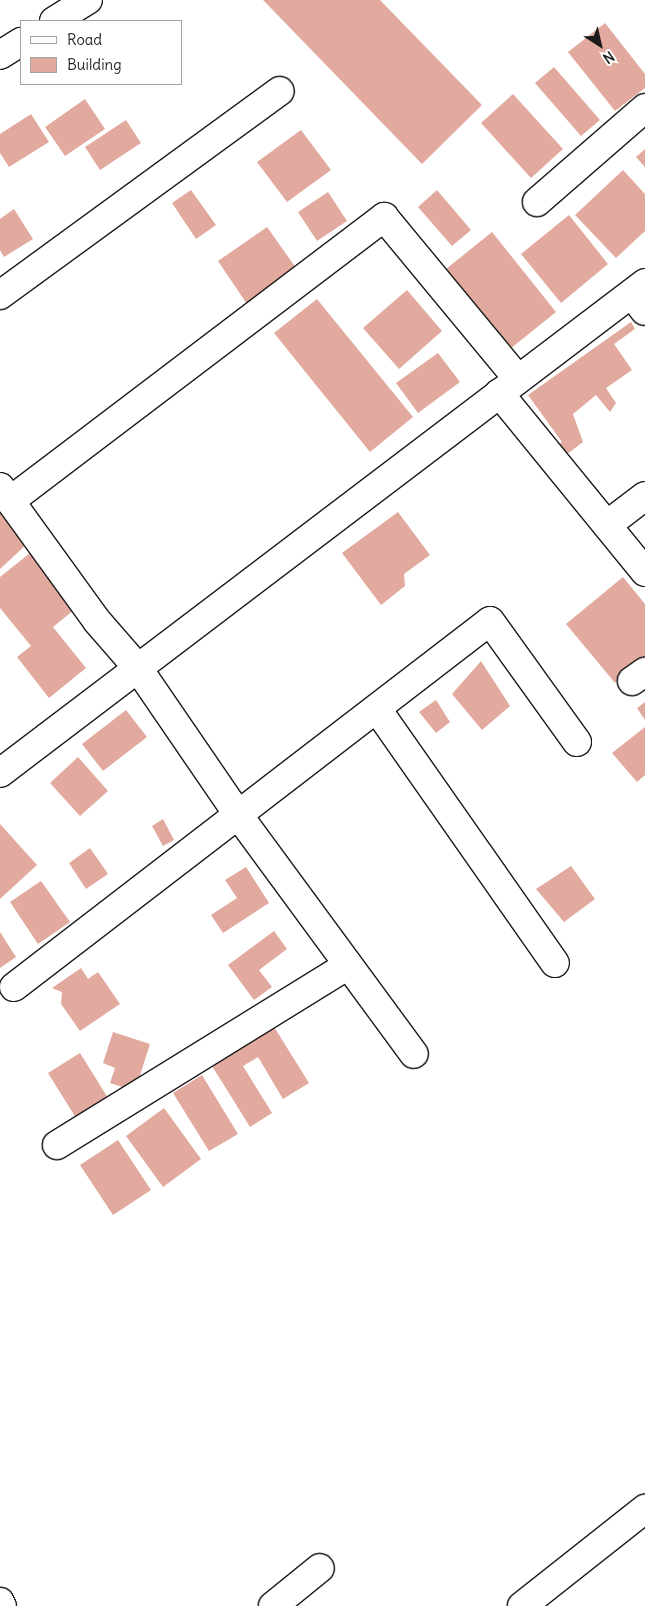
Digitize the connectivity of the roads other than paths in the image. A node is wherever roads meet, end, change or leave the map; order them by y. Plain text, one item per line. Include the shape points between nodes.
1 (88, 0) edge
2 (56, 20) edge
3 (20, 43) edge
4 (0, 55) edge
5 (280, 91) dead end
6 (645, 108) edge
7 (537, 202) dead end
8 (0, 295) edge
9 (641, 296) edge
10 (509, 386) junction
11 (5, 494) edge
12 (645, 496) edge
13 (607, 525) junction
14 (645, 572) edge
15 (137, 667) junction
16 (376, 709) junction
17 (577, 742) dead end
18 (0, 773) edge
19 (239, 816) junction
20 (554, 963) dead end
21 (348, 965) junction
22 (14, 987) dead end
23 (414, 1054) dead end
24 (57, 1145) dead end
25 (645, 1509) edge
26 (320, 1568) dead end
27 (0, 1602) edge
28 (2, 1606) edge
29 (272, 1606) edge
30 (522, 1606) edge

1 - 2 street
3 - 4 street
5 - 8 street
6 - 7 street
9 - 10 street
10 - 11 street via 384,217
10 - 13 street
10 - 15 street
11 - 15 street via 97,621
12 - 13 street
13 - 14 street
15 - 18 street
15 - 19 street
16 - 17 street via 490,621
16 - 19 street
16 - 20 street
19 - 21 street
19 - 22 street
21 - 23 street
21 - 24 street
25 - 30 street
26 - 29 street
27 - 28 street

